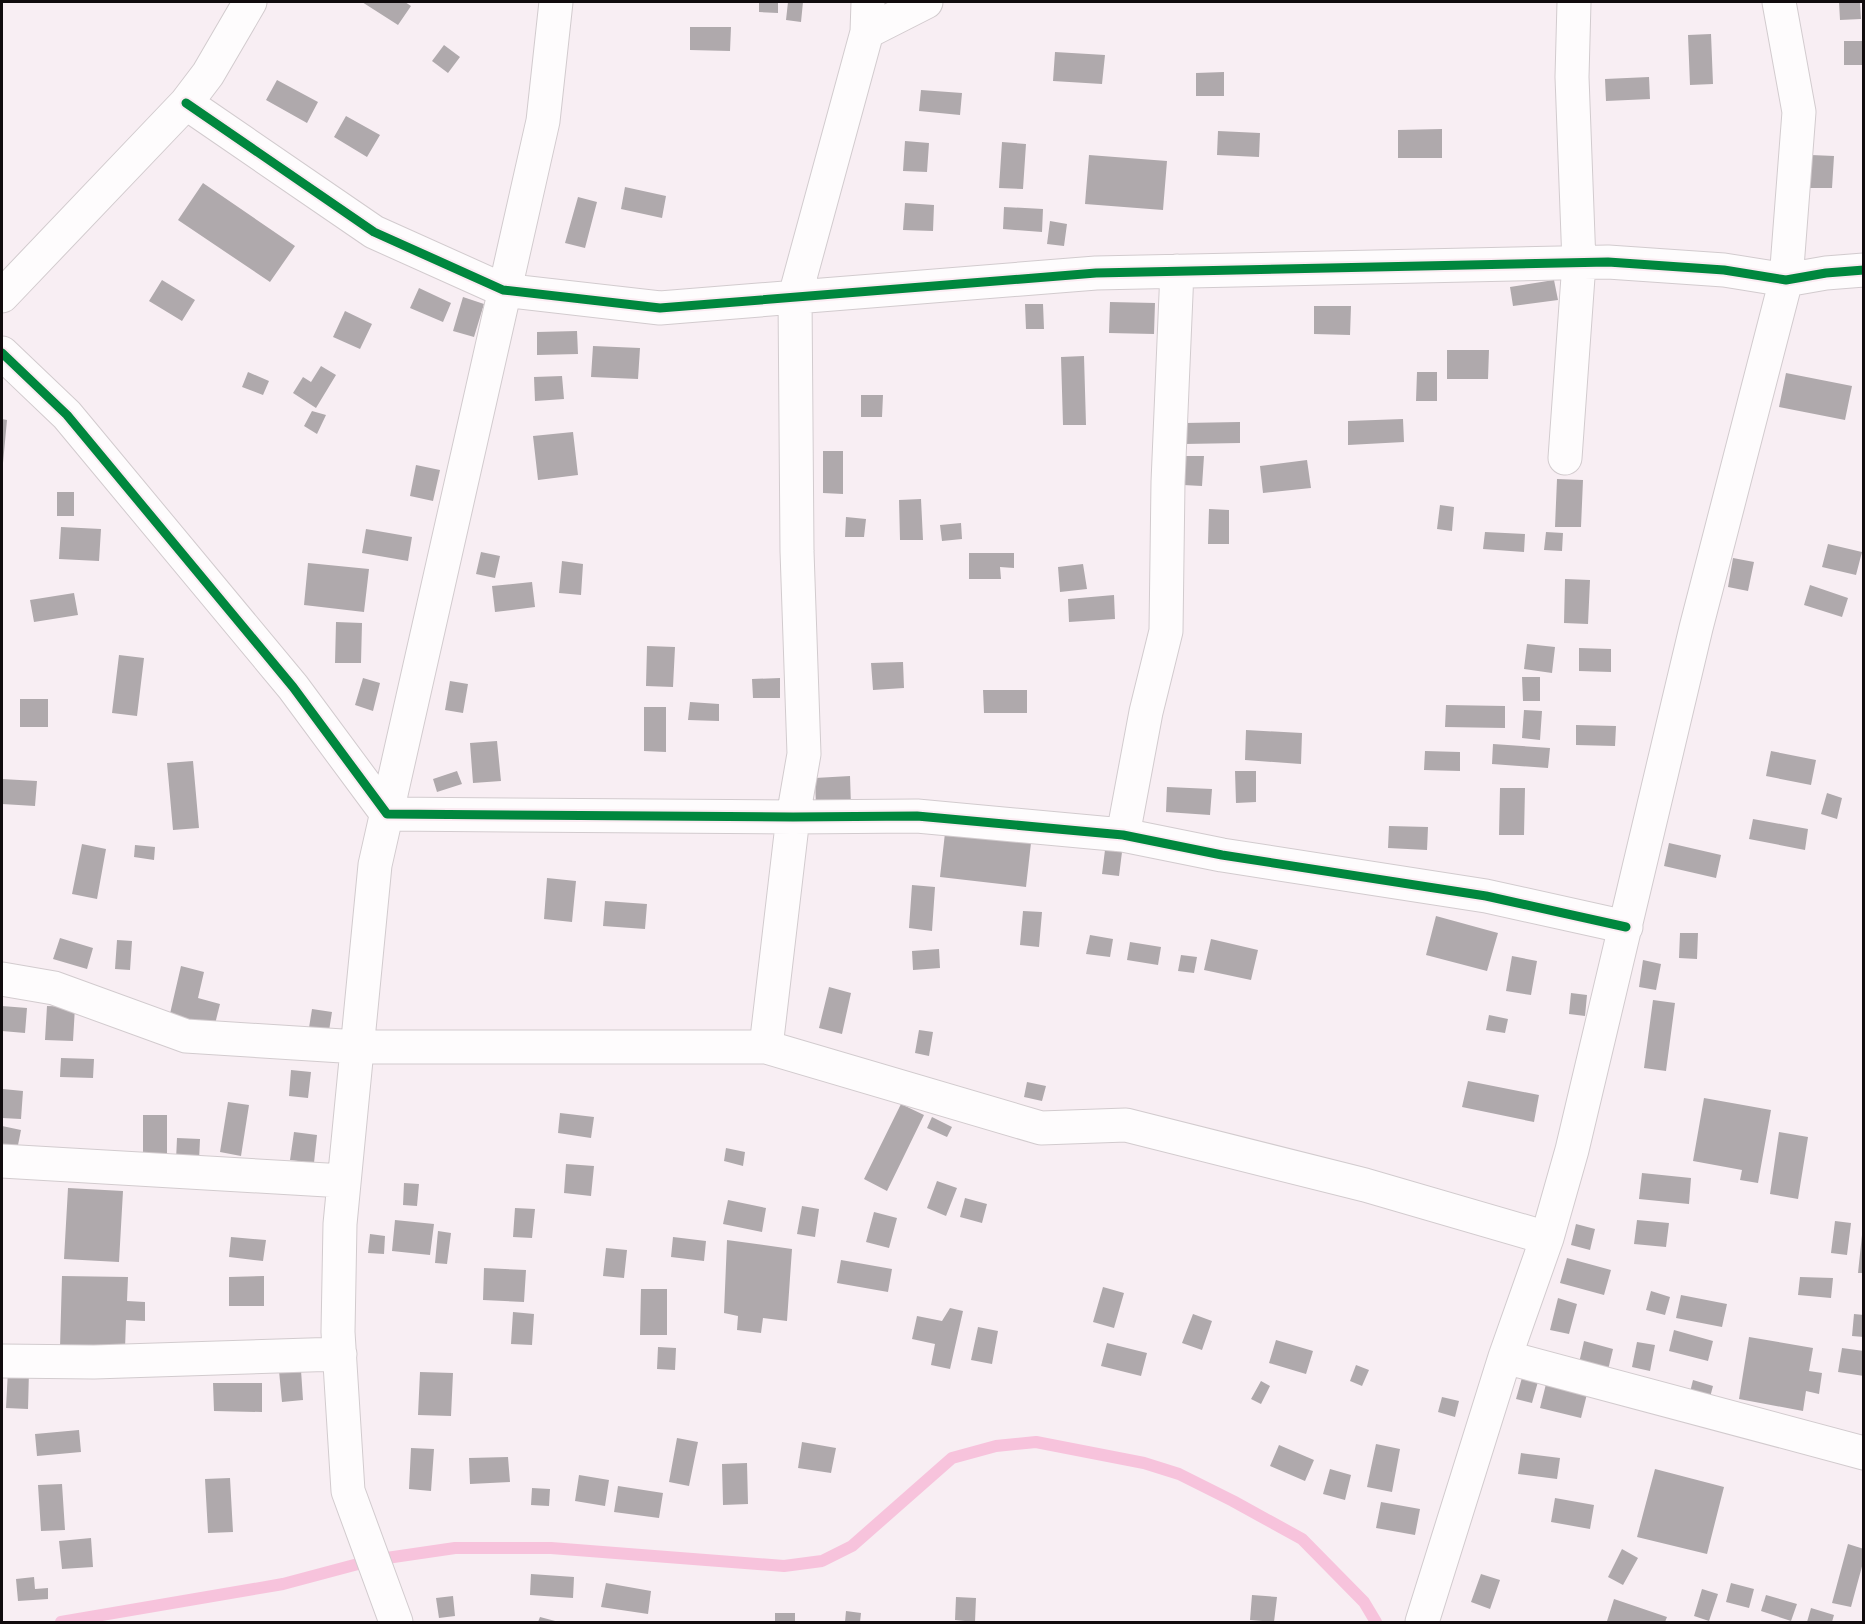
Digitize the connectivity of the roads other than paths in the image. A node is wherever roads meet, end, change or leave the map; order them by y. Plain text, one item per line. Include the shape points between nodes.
1 (250, 2) edge
2 (556, 2) edge
3 (926, 2) edge
4 (1574, 2) edge
5 (1779, 2) edge
6 (867, 17) edge
7 (186, 103) junction
8 (1579, 263) junction
9 (1863, 270) edge
10 (1177, 271) junction
11 (1786, 280) junction
12 (503, 290) junction
13 (2, 296) edge
14 (795, 296) junction
15 (2, 353) edge
16 (1565, 458) dead end
17 (387, 814) junction
18 (793, 818) junction
19 (1123, 835) junction
20 (1626, 927) junction
21 (2, 979) edge
22 (358, 1047) junction
23 (766, 1047) junction
24 (2, 1161) edge
25 (344, 1181) junction
26 (1547, 1238) junction
27 (340, 1354) junction
28 (1505, 1357) junction
29 (2, 1361) edge
30 (1863, 1453) edge
31 (396, 1623) edge
32 (1422, 1623) edge

1 - 7 street via 208,74
2 - 12 street via 543,121
3 - 6 street
4 - 8 street via 1572,76
5 - 11 street via 1799,112
6 - 14 street
7 - 12 street via 374,232
7 - 13 street
8 - 10 street
8 - 11 street via 1724,270
8 - 16 street
9 - 11 street
10 - 14 street via 1096,273
10 - 19 street via 1166,631
11 - 20 street via 1696,628
12 - 14 street via 660,308
12 - 17 street
14 - 18 street via 797,551 804,754
15 - 17 street via 67,415 293,687
17 - 18 street
17 - 22 street via 375,865
18 - 19 street via 917,816
18 - 23 street
19 - 20 street via 1222,855 1486,896
20 - 26 street
21 - 22 street via 54,988 186,1036
22 - 23 street
22 - 25 street
23 - 26 street via 1041,1128 1126,1125 1365,1185
24 - 25 street
25 - 27 street via 340,1224
26 - 28 street
27 - 29 street
27 - 31 street via 348,1491
28 - 30 street
28 - 32 street

